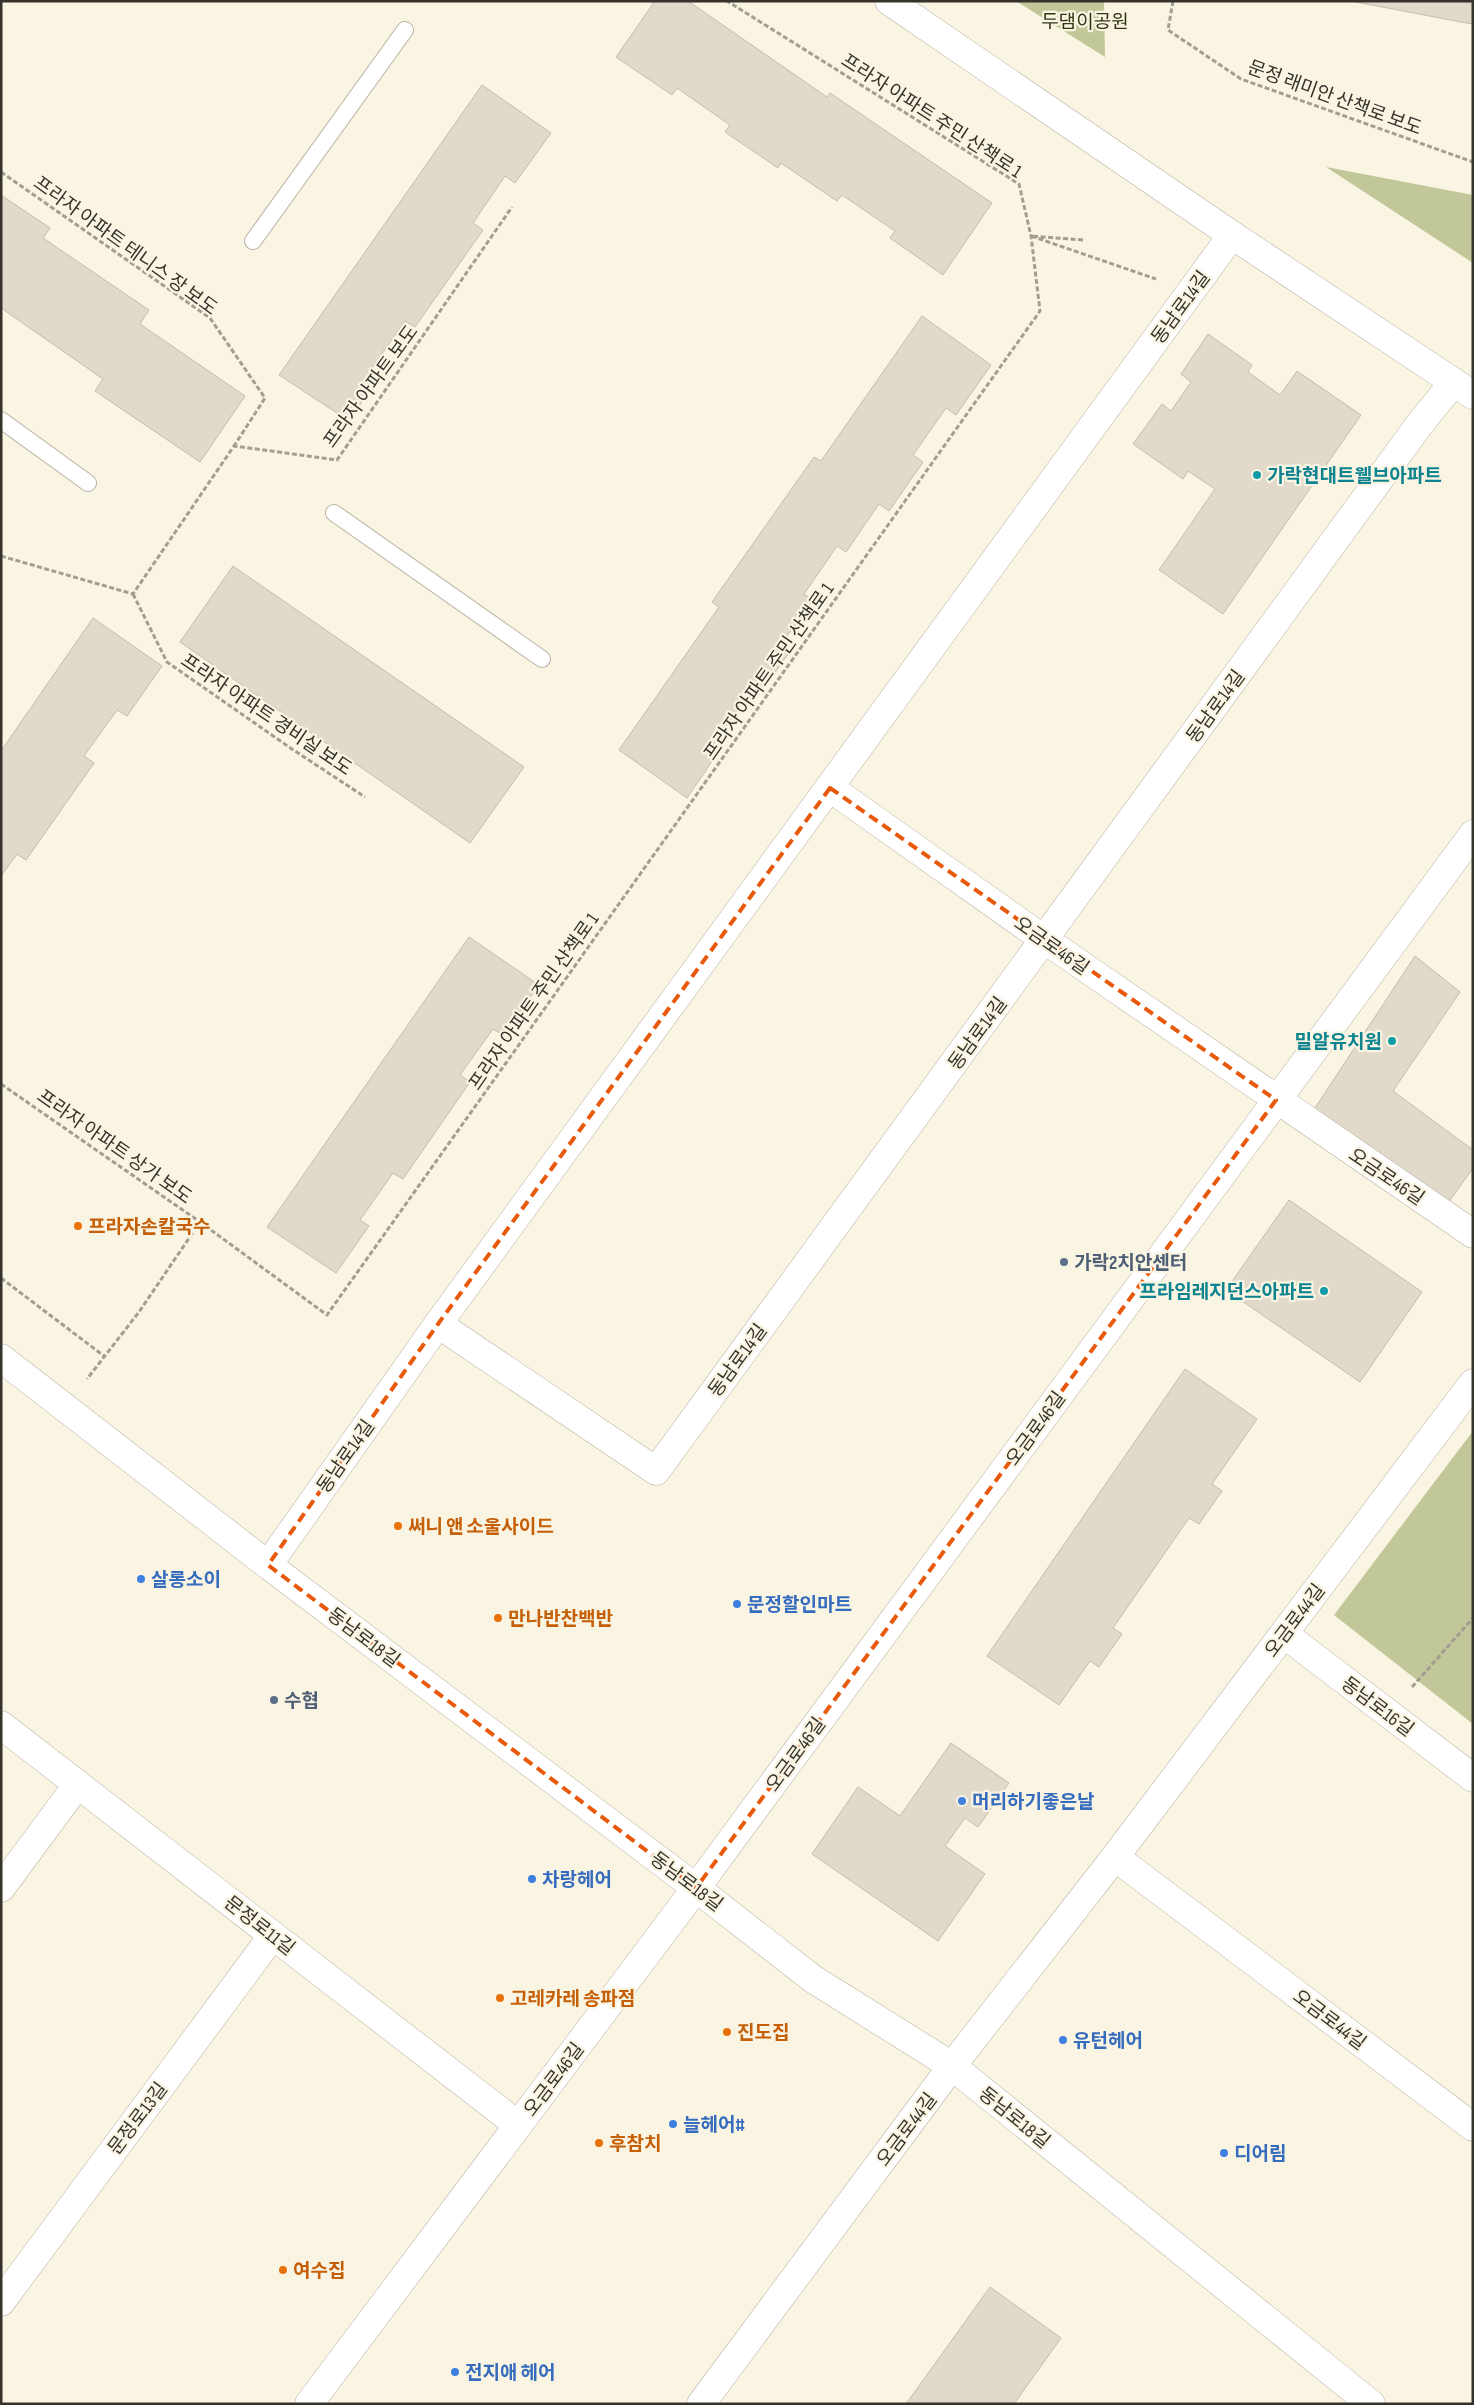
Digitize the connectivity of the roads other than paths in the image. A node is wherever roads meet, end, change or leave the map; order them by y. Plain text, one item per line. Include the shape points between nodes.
1 (889, 1) edge
2 (405, 30) dead end
3 (1232, 235) junction
4 (252, 241) dead end
5 (1463, 389) edge
6 (1, 420) edge
7 (88, 483) dead end
8 (334, 513) dead end
9 (542, 659) dead end
10 (830, 788) junction
11 (1473, 834) edge
12 (1045, 940) junction
13 (1276, 1100) junction
14 (1473, 1234) edge
15 (438, 1324) junction
16 (1, 1358) edge
17 (1473, 1383) edge
18 (268, 1565) junction
19 (1284, 1634) junction
20 (1, 1725) edge
21 (1473, 1778) edge
22 (78, 1784) junction
23 (1115, 1857) junction
24 (1, 1888) edge
25 (696, 1888) junction
26 (273, 1935) junction
27 (952, 2066) junction
28 (518, 2125) junction
29 (1473, 2127) edge
30 (1, 2302) edge
31 (309, 2404) edge
32 (701, 2404) edge
33 (1371, 2404) edge

1 - 3 street, 동남로14길
2 - 4 lane
3 - 5 street, 동남로14길
3 - 10 street, 동남로14길
5 - 12 street, 동남로14길 via 1414,433
6 - 7 lane
8 - 9 lane
10 - 12 street, 오금로46길
10 - 15 street, 동남로14길
11 - 13 street, 오금로46길
12 - 13 street, 오금로46길
12 - 15 street, 동남로14길 via 656,1471
13 - 14 street, 오금로46길
13 - 25 street, 오금로46길
15 - 18 street, 동남로14길
16 - 18 street, 동남로18길
17 - 19 street, 오금로44길
18 - 25 street, 동남로18길
19 - 21 street, 동남로16길
19 - 23 street, 오금로44길
20 - 22 street, 문정로11길
22 - 24 street
22 - 26 street, 문정로11길
23 - 27 street, 오금로44길
23 - 29 street, 오금로44길
25 - 27 street, 동남로18길 via 813,1979
25 - 28 street, 오금로46길
26 - 28 street, 문정로11길
26 - 30 street, 문정로13길
27 - 32 street, 오금로44길
27 - 33 street, 동남로18길
28 - 31 street, 오금로46길

